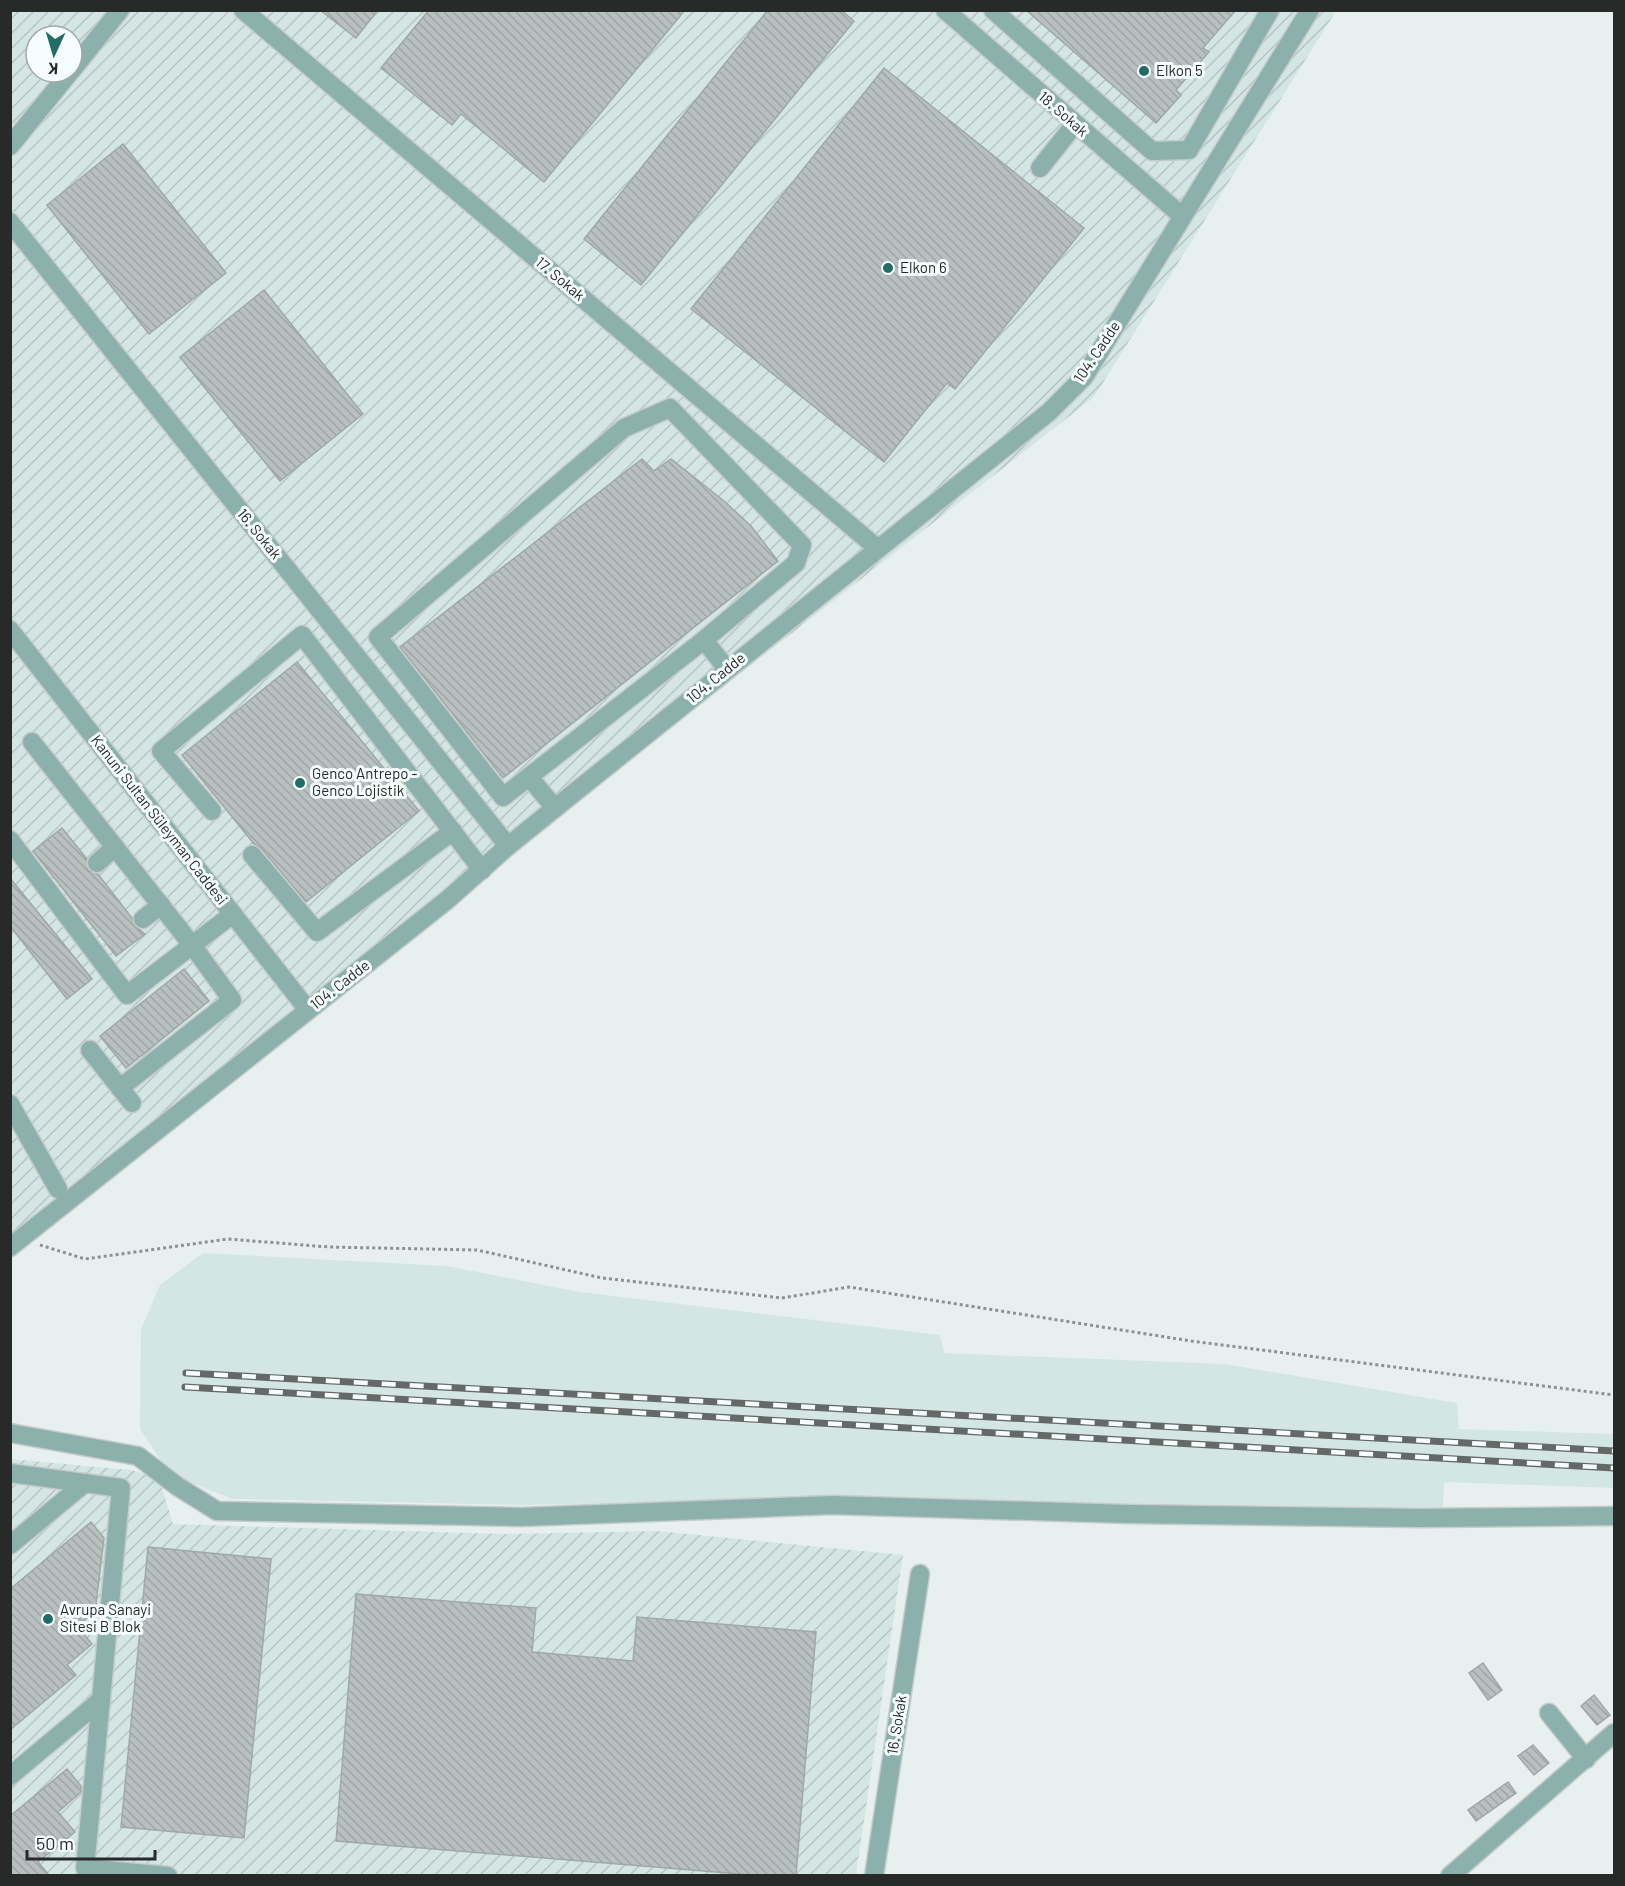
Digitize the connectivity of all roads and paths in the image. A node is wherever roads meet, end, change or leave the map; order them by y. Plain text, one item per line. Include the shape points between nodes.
1 (120, 10) edge
2 (243, 10) edge
3 (945, 10) edge
4 (993, 10) edge
5 (1270, 10) edge
6 (1310, 10) edge
7 (84, 55) edge
8 (60, 84) edge
9 (1083, 89) junction
10 (1068, 118) junction
11 (10, 146) edge
12 (1040, 168) dead end
13 (1182, 216) junction
14 (10, 222) edge
15 (877, 548) junction
16 (10, 630) edge
17 (704, 640) junction
18 (727, 669) junction
19 (32, 742) dead end
20 (529, 777) junction
21 (555, 808) junction
22 (212, 811) dead end
23 (453, 831) junction
24 (10, 840) edge
25 (508, 846) junction
26 (115, 847) junction
27 (252, 855) dead end
28 (98, 863) dead end
29 (482, 870) junction
30 (161, 905) junction
31 (233, 914) junction
32 (143, 919) dead end
33 (192, 945) junction
34 (308, 1010) junction
35 (90, 1050) dead end
36 (120, 1088) junction
37 (132, 1103) dead end
38 (10, 1104) edge
39 (58, 1189) dead end
40 (15, 1243) edge
41 (1614, 1395) edge
42 (10, 1433) edge
43 (10, 1473) edge
44 (85, 1483) junction
45 (1614, 1516) edge
46 (10, 1545) edge
47 (920, 1574) dead end
48 (101, 1700) junction
49 (1549, 1713) dead end
50 (1614, 1733) edge
51 (1586, 1759) junction
52 (10, 1776) edge
53 (84, 1871) edge
54 (168, 1875) edge
55 (874, 1875) edge
56 (1450, 1875) edge

1 - 7 street
2 - 15 street, 17. Sokak
3 - 10 street, 18. Sokak
4 - 9 street
5 - 9 street via 1190,150 1152,151
6 - 13 street, 104. Cadde
8 - 11 street
9 - 10 street
10 - 12 street
10 - 13 street, 18. Sokak
13 - 15 street, 104. Cadde via 1084,376 1049,412
14 - 25 street, 16. Sokak
15 - 18 street, 104. Cadde
16 - 31 street, Kanuni Sultan Süleyman Caddesi
17 - 18 street
17 - 20 street
17 - 20 street via 796,563 802,545 670,408 624,428 378,637 503,797
18 - 21 street, 104. Cadde
19 - 26 street
20 - 21 street
21 - 25 street, 104. Cadde
22 - 23 street via 161,751 302,635
23 - 27 street via 317,932
23 - 29 street
24 - 33 street via 93,962 127,995
25 - 29 street, 104. Cadde
26 - 28 street
26 - 30 street
29 - 34 street, 104. Cadde
30 - 32 street
30 - 33 street
31 - 33 street
31 - 34 street, Kanuni Sultan Süleyman Caddesi
33 - 36 street via 232,1000
34 - 40 street, 104. Cadde
35 - 36 street
36 - 37 street
38 - 39 street
40 - 41 path via 85,1259 228,1239 329,1247 477,1250 602,1278 782,1298 849,1287 1191,1341
42 - 45 street via 138,1456 217,1511 522,1517 832,1505 1129,1514
43 - 44 street
44 - 46 street
44 - 48 street via 121,1488
47 - 55 street, 16. Sokak
48 - 52 street
48 - 53 street
49 - 51 street
50 - 51 street
51 - 56 street
53 - 54 street

